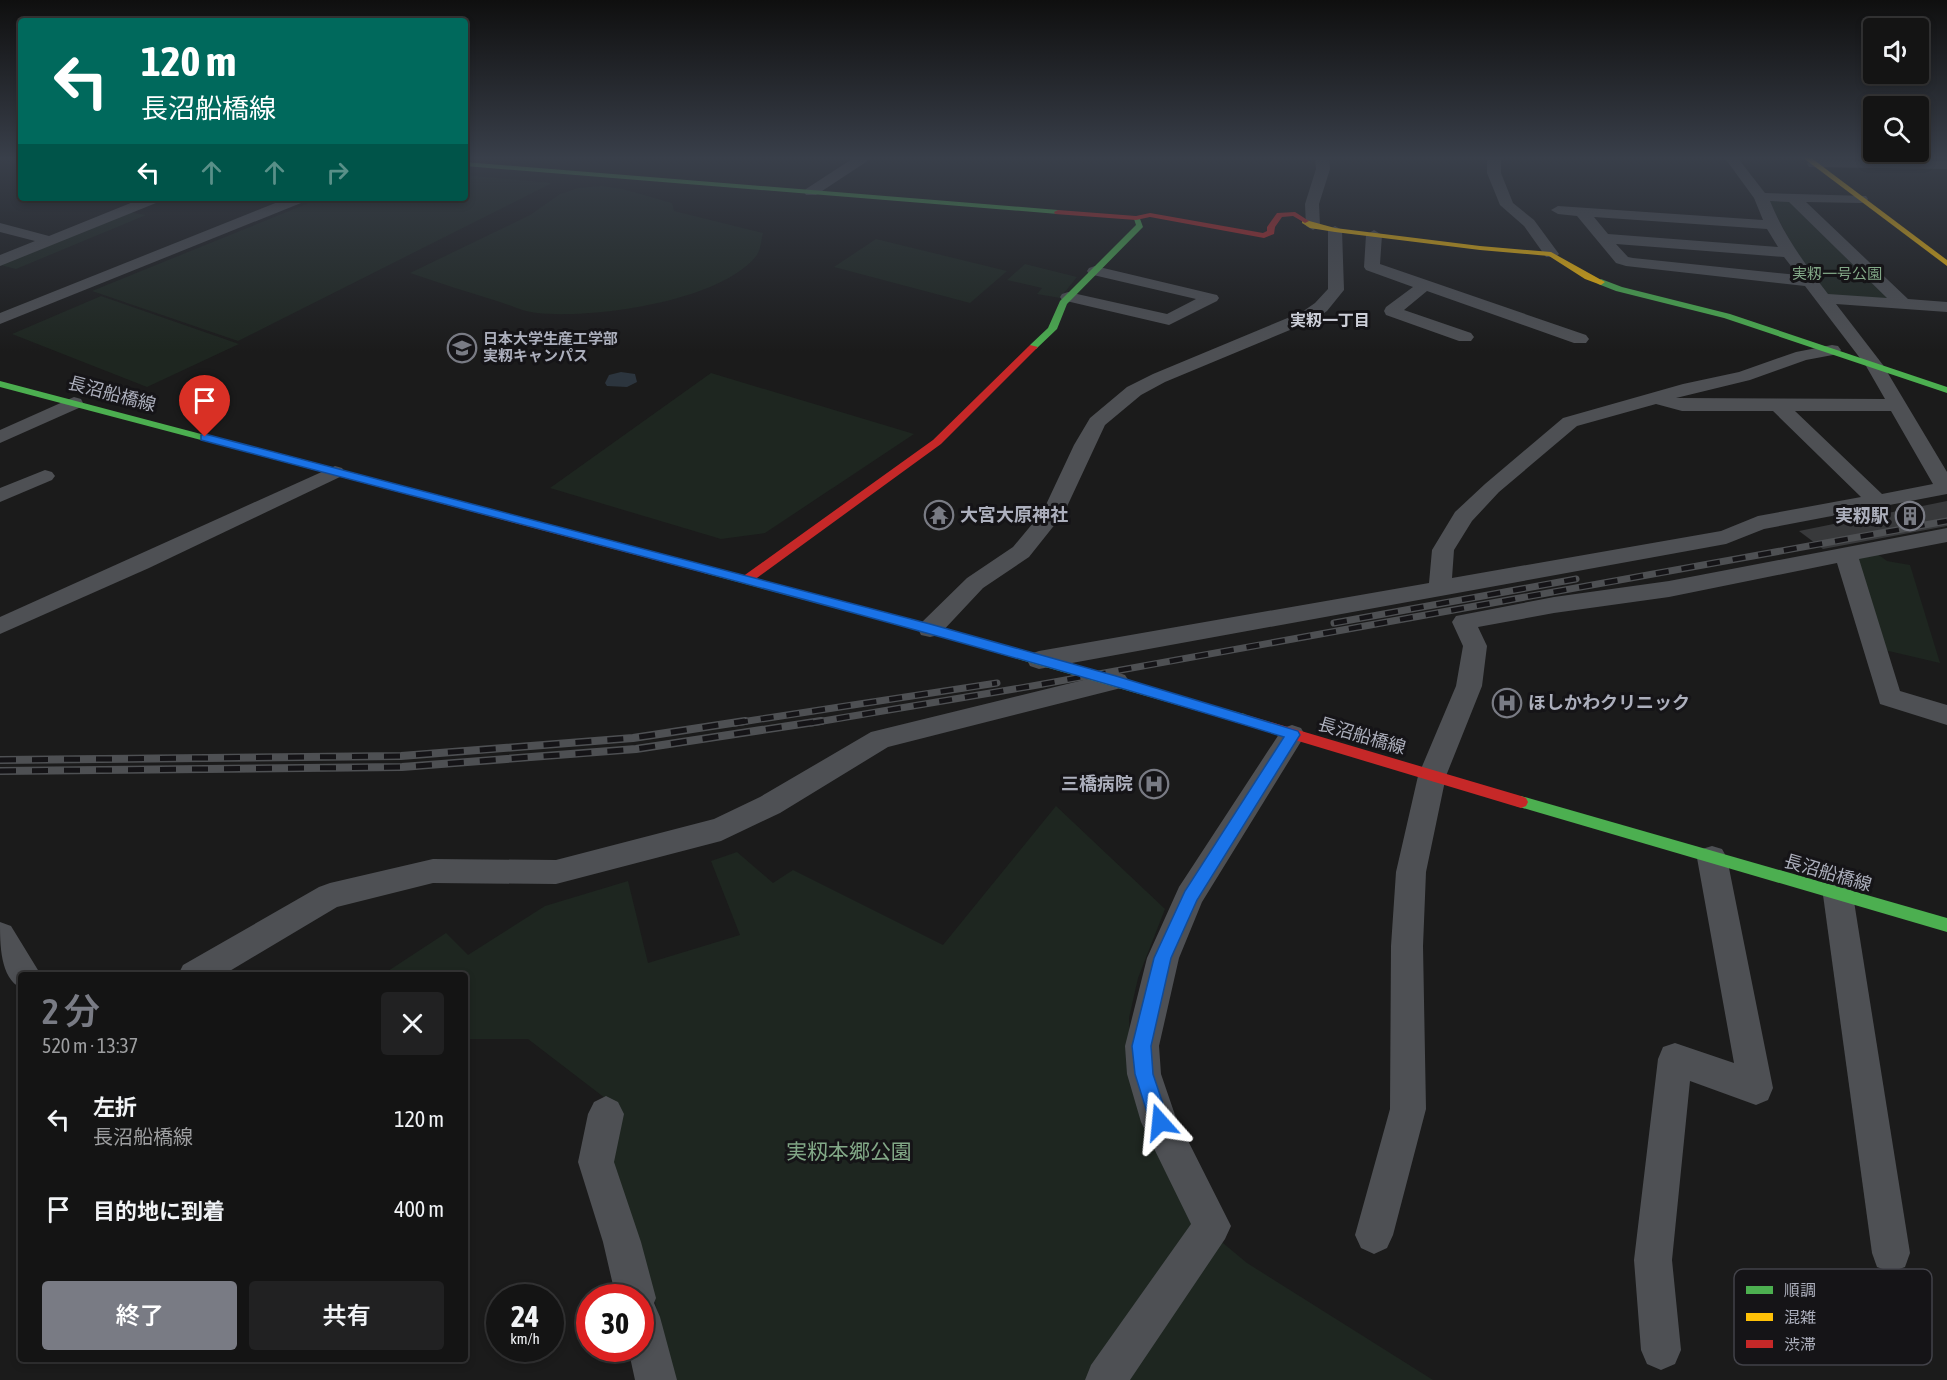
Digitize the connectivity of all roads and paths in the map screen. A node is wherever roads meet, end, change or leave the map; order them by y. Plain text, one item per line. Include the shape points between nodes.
1 (99, 221) edge
2 (243, 221) edge
3 (1138, 221) edge
4 (1183, 221) edge
5 (1275, 221) edge
6 (1306, 221) edge
7 (1313, 221) edge
8 (1527, 221) edge
9 (1590, 221) edge
10 (1719, 221) edge
11 (1771, 221) edge
12 (1818, 221) edge
13 (1891, 221) edge
14 (1772, 225) junction
15 (1313, 226) junction
16 (0, 227) edge
17 (1335, 230) junction
18 (1374, 235) junction
19 (1604, 238) junction
20 (51, 241) junction
21 (1789, 253) junction
22 (1551, 254) junction
23 (0, 261) edge
24 (1947, 264) edge
25 (1095, 271) junction
26 (1808, 281) junction
27 (1425, 285) junction
28 (1068, 297) junction
29 (1821, 298) junction
30 (1904, 304) junction
31 (1947, 307) edge
32 (0, 319) edge
33 (1465, 337) dead end
34 (1580, 339) dead end
35 (1832, 350) junction
36 (1874, 365) junction
37 (0, 384) edge
38 (1947, 390) edge
39 (1654, 397) junction
40 (74, 403) junction
41 (1778, 405) junction
42 (1896, 405) junction
43 (0, 437) edge
44 (335, 472) junction
45 (45, 476) dead end
46 (1947, 488) edge
47 (0, 496) edge
48 (1878, 502) junction
49 (1947, 535) edge
50 (1846, 555) junction
51 (746, 580) junction
52 (1440, 589) junction
53 (0, 626) edge
54 (930, 629) junction
55 (1039, 660) junction
56 (1116, 681) junction
57 (1947, 715) edge
58 (1293, 735) junction
59 (1432, 776) junction
60 (1712, 858) junction
61 (1838, 895) junction
62 (1947, 925) edge
63 (0, 936) edge
64 (23, 972) edge
65 (199, 972) edge
66 (606, 1114) dead end
67 (1374, 1235) dead end
68 (1891, 1253) dead end
69 (632, 1284) edge
70 (1661, 1350) dead end
71 (652, 1362) edge
72 (657, 1380) edge
73 (1106, 1380) edge

1 - 20 street
2 - 32 street
3 - 25 street via 1140,225
4 - 5 street via 1258,236 1270,232
6 - 15 street
7 - 15 street
8 - 22 street
9 - 19 street
10 - 14 street
11 - 14 street
12 - 30 street
13 - 24 street
14 - 21 street
15 - 17 street
16 - 20 street
17 - 18 street
17 - 54 street via 1336,290 1321,308 1134,391 1097,422 1053,513 1021,552 975,583
18 - 22 street
18 - 27 street via 1372,267
19 - 21 street
19 - 26 street via 1622,260 1632,263
20 - 23 street
21 - 26 street
22 - 35 street via 1588,277 1619,289 1727,316
25 - 28 street
25 - 28 street via 1211,298 1169,320
26 - 29 street
27 - 33 street via 1392,311
27 - 34 street
28 - 51 street via 1052,329 937,442
29 - 30 street
29 - 36 street
30 - 31 street
35 - 36 street
35 - 39 street
36 - 38 street
36 - 42 street
37 - 40 street, 長沼船橋線
39 - 41 street via 1682,405
39 - 52 street via 1570,422 1492,488 1463,517 1443,550
40 - 43 street
40 - 44 street, 長沼船橋線
41 - 42 street
41 - 48 street
42 - 46 street
44 - 51 street, 長沼船橋線
44 - 53 street
45 - 47 street
46 - 48 street
48 - 52 street via 1758,523 1726,537
49 - 50 street
50 - 57 street via 1889,698
50 - 59 street via 1464,622 1475,646 1468,686
51 - 54 street, 長沼船橋線
52 - 55 street
54 - 55 street, 長沼船橋線
55 - 56 street, 長沼船橋線
56 - 58 street, 長沼船橋線
56 - 65 street via 880,740 721,829 556,872 433,871 330,896
58 - 59 street, 長沼船橋線
58 - 73 street via 1190,896 1162,958 1142,1046 1144,1074 1160,1122 1212,1226
59 - 60 street, 長沼船橋線
59 - 67 street via 1411,872 1407,946 1408,1109
60 - 61 street, 長沼船橋線
60 - 70 street via 1756,1088 1675,1059 1653,1260
61 - 62 street, 長沼船橋線
61 - 68 street
63 - 64 street
66 - 69 street via 596,1162
71 - 72 street

